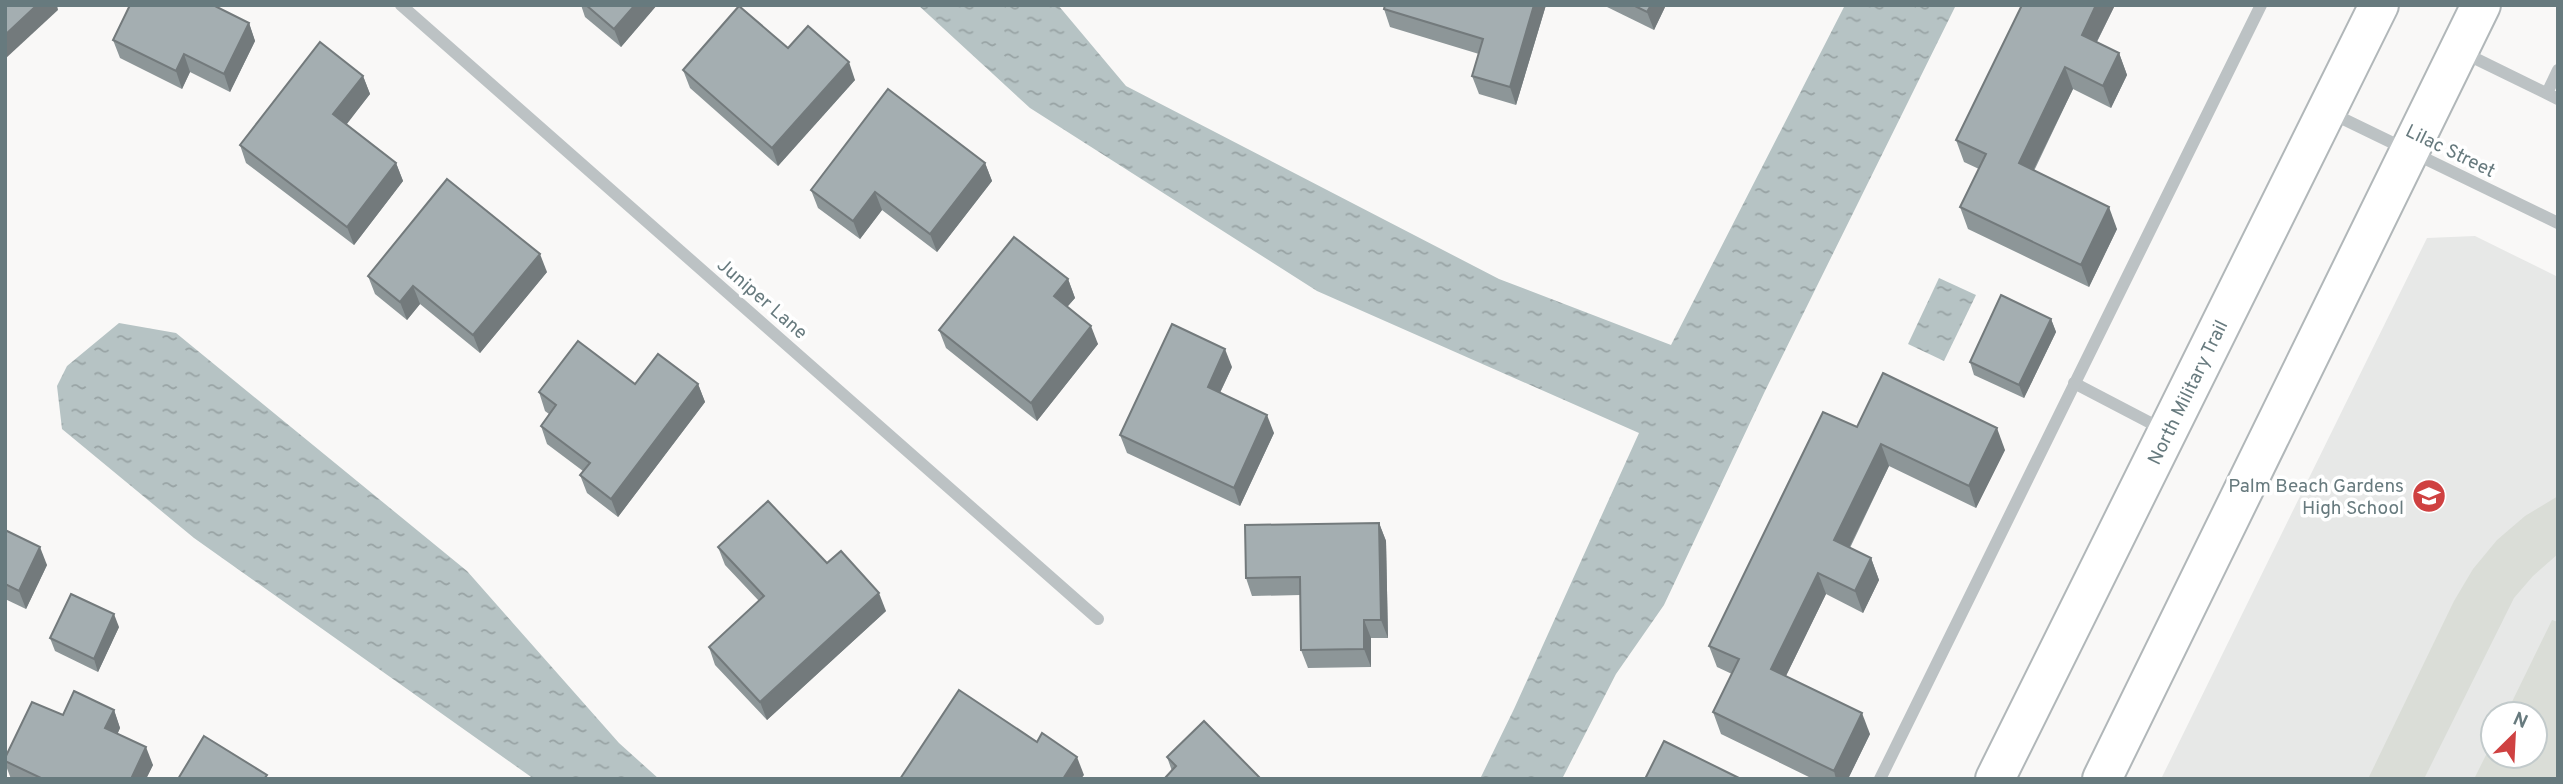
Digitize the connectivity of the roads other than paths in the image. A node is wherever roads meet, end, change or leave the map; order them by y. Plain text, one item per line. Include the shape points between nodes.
1 (401, 5) edge
2 (2261, 5) edge
3 (2379, 5) edge
4 (2481, 5) edge
5 (2458, 50) junction
6 (2558, 70) edge
7 (2552, 96) edge
8 (2327, 111) junction
9 (2410, 151) junction
10 (2558, 223) edge
11 (2074, 383) junction
12 (2167, 432) junction
13 (1098, 619) dead end
14 (1880, 779) edge
15 (1994, 779) edge
16 (2102, 779) edge

1 - 13 street, Juniper Lane
2 - 11 street
3 - 8 main road, North Military Trail
4 - 5 main road
5 - 7 street
5 - 9 main road
6 - 7 street
8 - 9 street, Lilac Street
8 - 12 main road, North Military Trail
9 - 10 street, Lilac Street
9 - 16 main road
11 - 12 street
11 - 14 street
12 - 15 main road, North Military Trail

